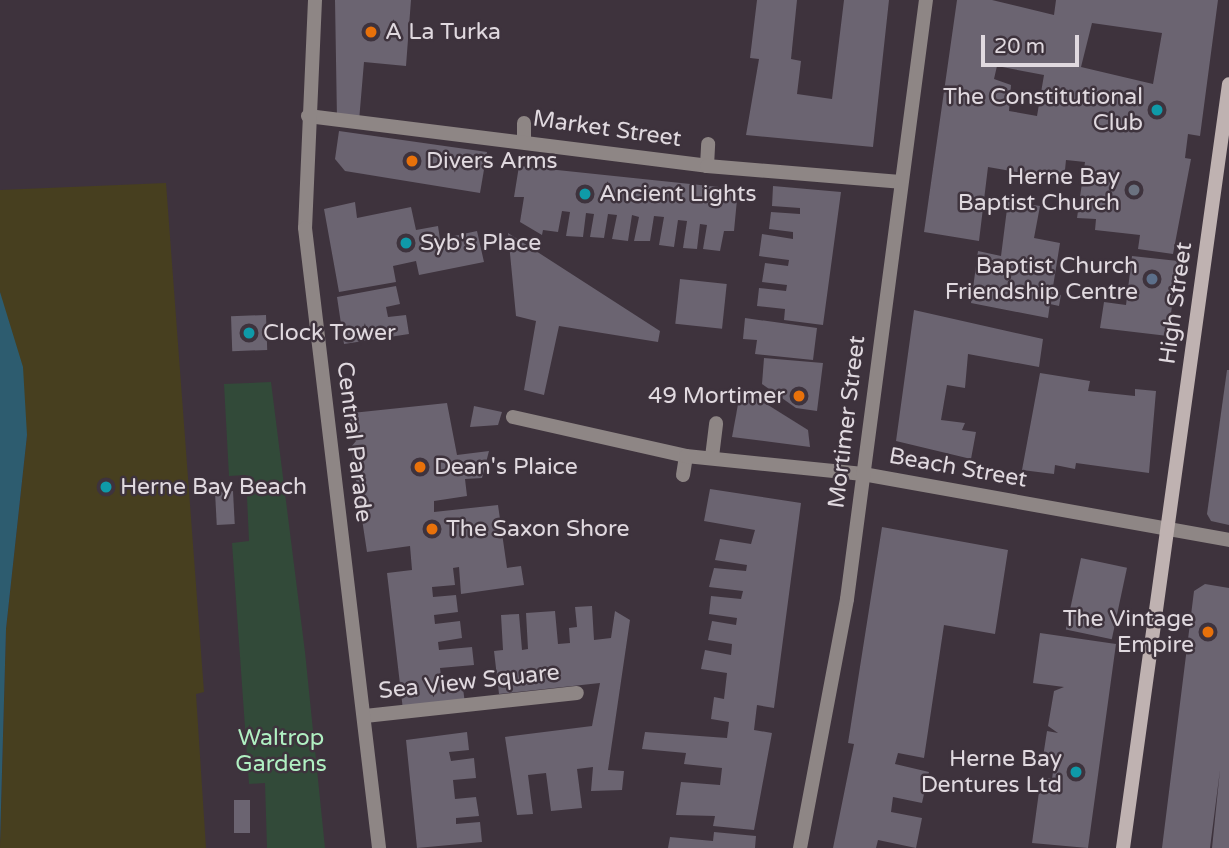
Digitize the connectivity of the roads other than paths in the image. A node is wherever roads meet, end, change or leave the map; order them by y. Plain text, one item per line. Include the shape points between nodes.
1 (315, 0) edge
2 (926, 0) edge
3 (1229, 84) edge
4 (308, 116) junction
5 (524, 123) dead end
6 (524, 140) junction
7 (708, 144) dead end
8 (707, 166) junction
9 (900, 182) junction
10 (513, 416) dead end
11 (716, 423) dead end
12 (686, 456) junction
13 (712, 457) junction
14 (863, 474) junction
15 (683, 475) dead end
16 (1166, 527) junction
17 (1229, 540) edge
18 (577, 693) dead end
19 (365, 716) junction
20 (379, 848) edge
21 (800, 848) edge
22 (1123, 848) edge

1 - 4 street, Central Parade
2 - 9 street, Mortimer Street
3 - 16 main road, High Street
4 - 6 street, Market Street
4 - 19 street, Central Parade via 305,228
5 - 6 street
6 - 8 street, Market Street
7 - 8 street
8 - 9 street, Market Street
9 - 14 street, Mortimer Street
10 - 12 street, Beach Street
11 - 13 street
12 - 13 street, Beach Street
12 - 15 street
13 - 14 street, Beach Street
14 - 16 street, Beach Street
14 - 21 street, Mortimer Street via 848,599
16 - 17 street, Beach Street
16 - 22 main road, High Street
18 - 19 street, Sea View Square
19 - 20 street, Central Parade

